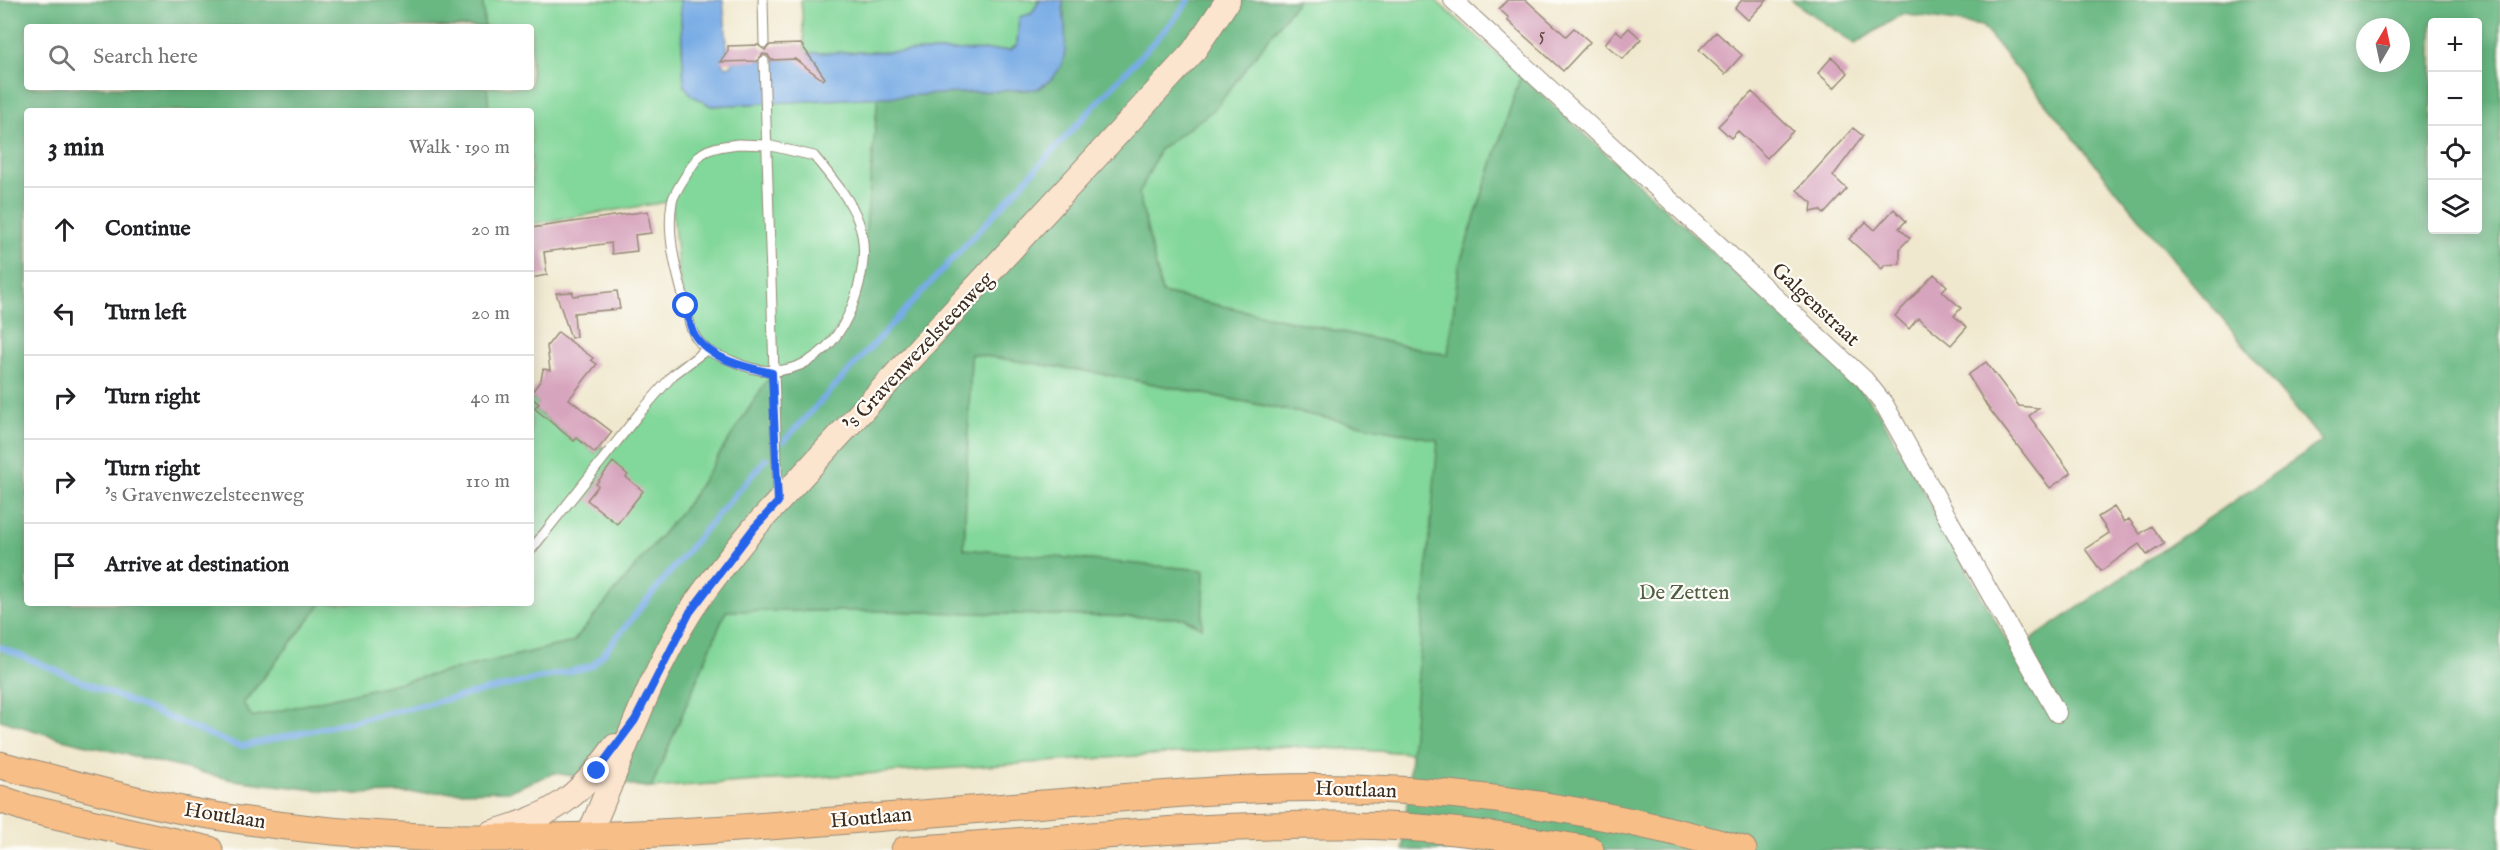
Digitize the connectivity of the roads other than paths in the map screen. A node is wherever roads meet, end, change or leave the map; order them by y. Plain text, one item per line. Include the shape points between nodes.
1 (763, 0) edge
2 (1228, 0) edge
3 (1453, 0) edge
4 (764, 43) dead end
5 (764, 61) dead end
6 (767, 145) junction
7 (706, 350) junction
8 (772, 373) junction
9 (778, 502) junction
10 (534, 546) edge
11 (2057, 713) dead end
12 (635, 720) junction
13 (0, 765) edge
14 (0, 800) edge
15 (473, 838) junction
16 (585, 843) edge
17 (209, 850) edge
18 (905, 850) edge
19 (1590, 850) edge
20 (1743, 850) edge

1 - 4 lane
2 - 9 street, 's Gravenwezelsteenweg via 1193,52
3 - 11 street, Galgenstraat via 1864,379 1884,404
5 - 6 lane
6 - 7 lane via 738,144 701,153 672,200 671,226 679,279 692,332
6 - 8 lane
6 - 8 lane via 814,156 855,209 865,247 854,300 838,335 823,353
7 - 8 lane via 747,368
7 - 10 lane via 672,375
8 - 9 lane
9 - 12 street, 's Gravenwezelsteenweg via 690,612
12 - 15 street, 's Gravenwezelsteenweg via 577,793 545,814
12 - 16 street, 's Gravenwezelsteenweg
13 - 15 main road, Houtlaan via 214,816 349,832
14 - 17 main road, Houtlaan
15 - 16 main road, Houtlaan
16 - 20 main road, Houtlaan via 1149,796 1349,788 1432,792 1536,804
18 - 19 main road, Houtlaan via 1337,825 1429,828

